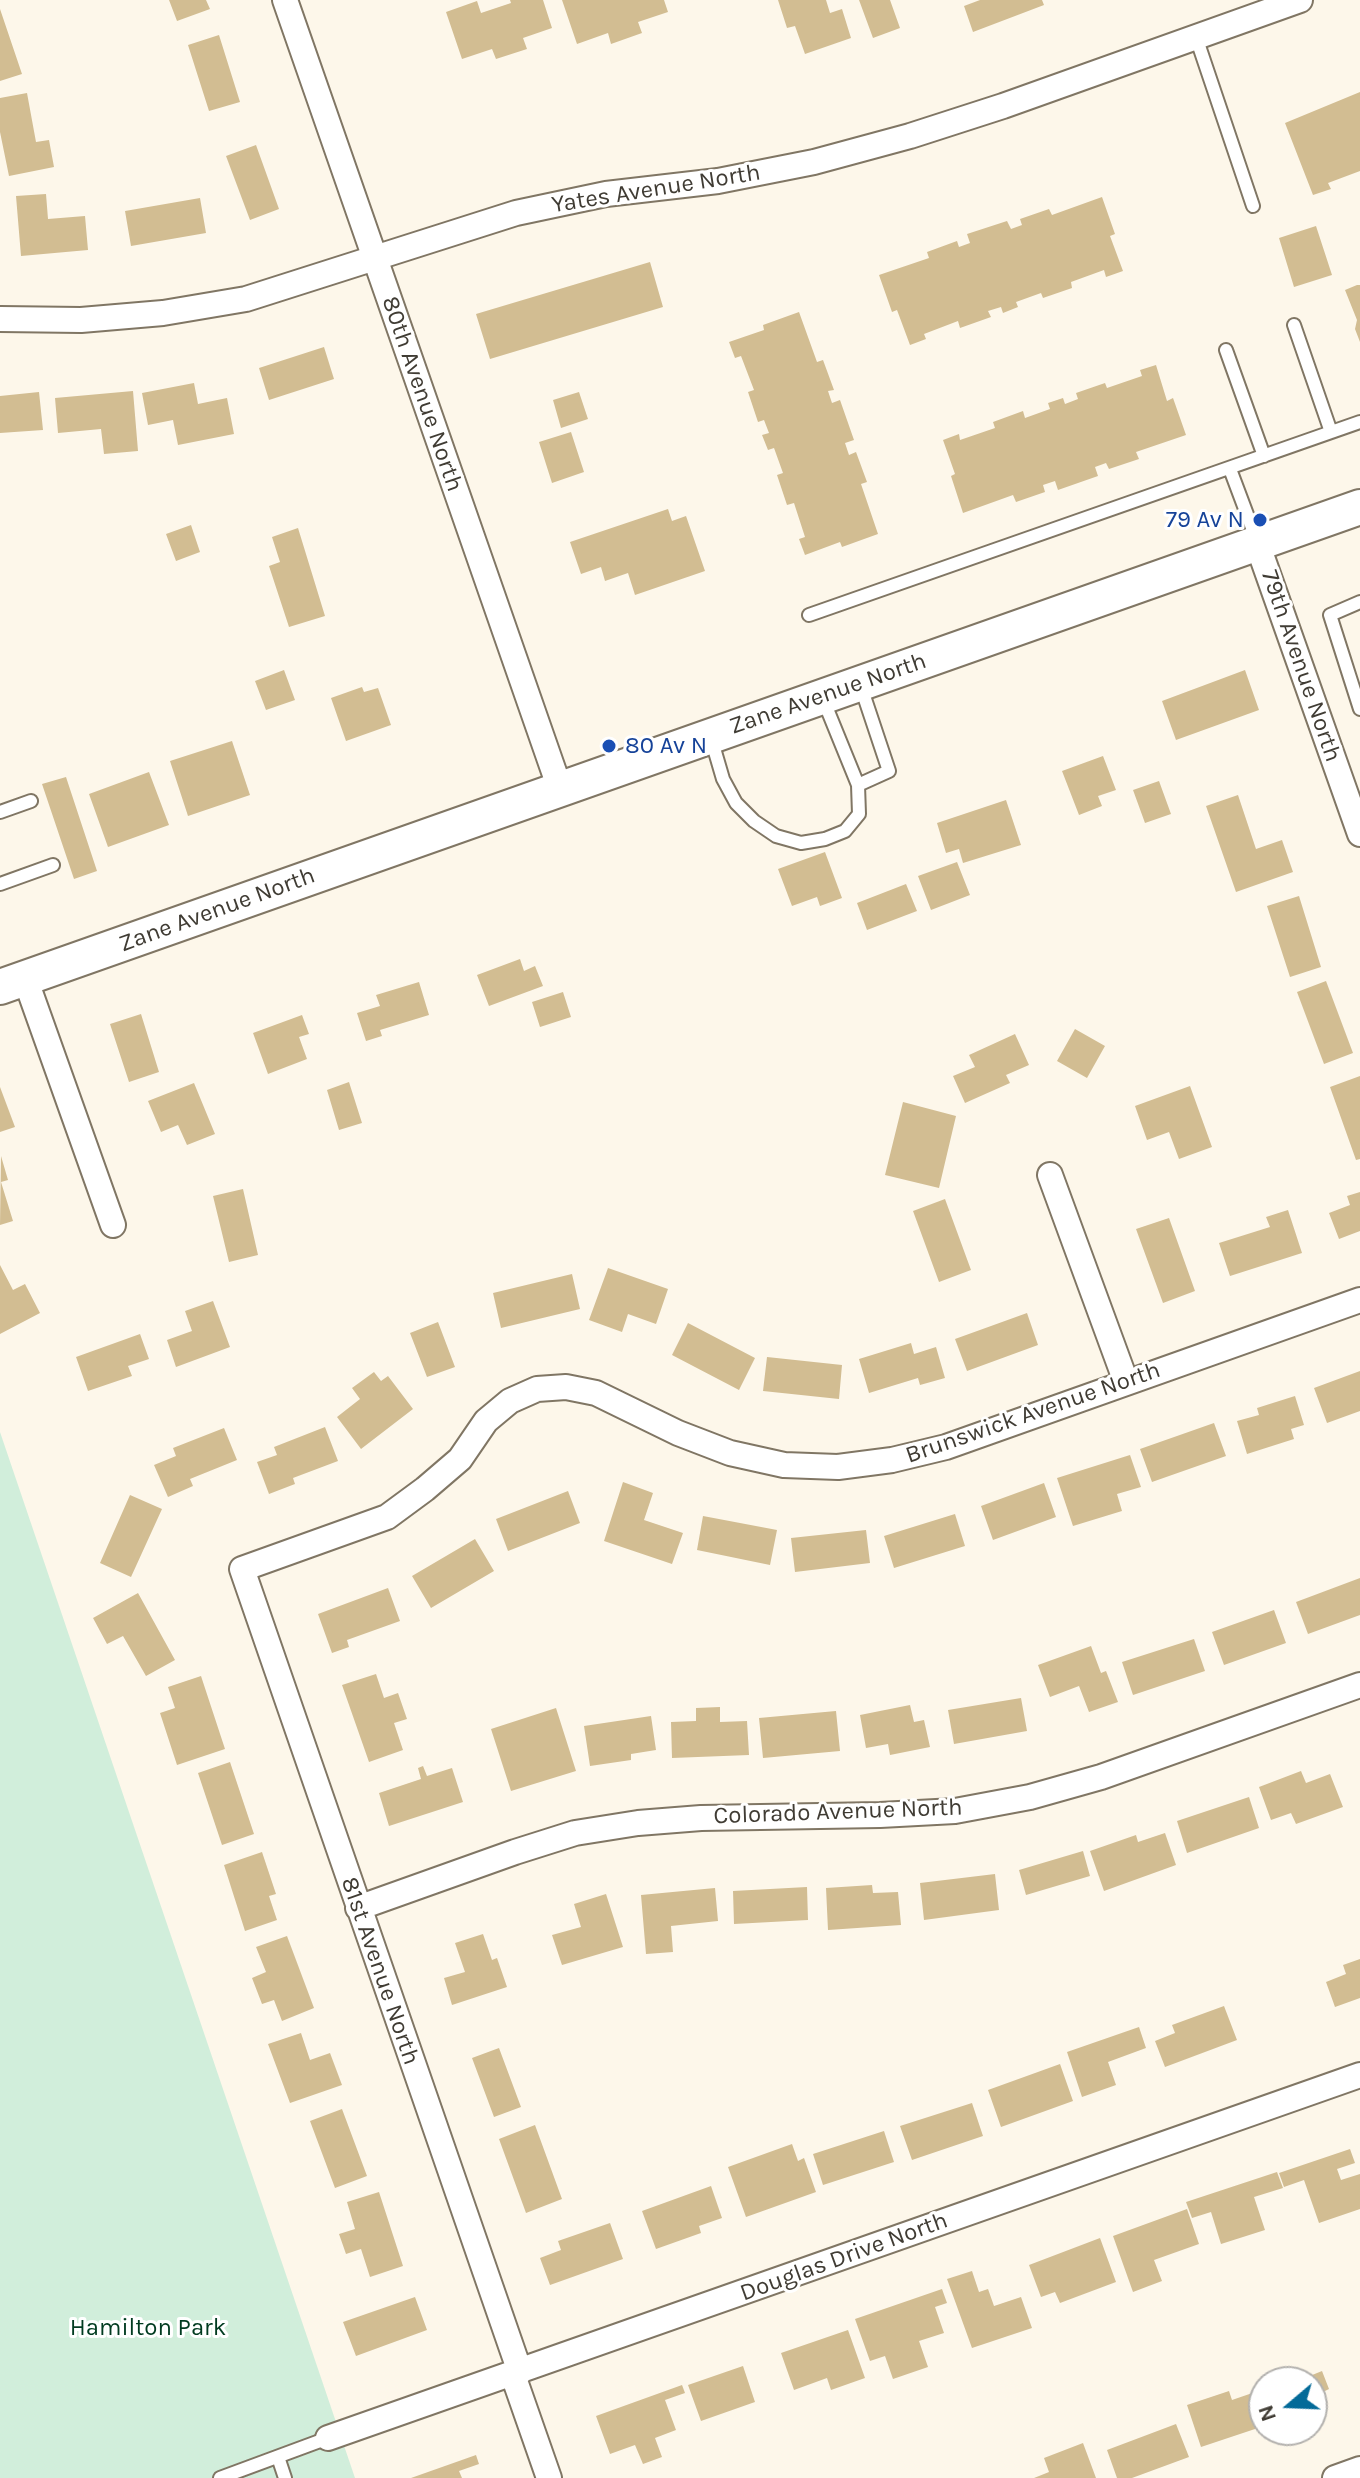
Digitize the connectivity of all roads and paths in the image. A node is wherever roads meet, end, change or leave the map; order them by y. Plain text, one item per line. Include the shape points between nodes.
1 (285, 0) edge
2 (1294, 1) edge
3 (1257, 7) edge
4 (1196, 37) junction
5 (1253, 206) dead end
6 (375, 259) junction
7 (0, 319) edge
8 (1294, 325) dead end
9 (1226, 350) dead end
10 (1360, 422) edge
11 (1331, 432) junction
12 (1264, 456) junction
13 (1230, 469) junction
14 (1360, 507) edge
15 (1257, 543) junction
16 (1360, 602) edge
17 (809, 615) dead end
18 (860, 683) junction
19 (822, 696) junction
20 (1360, 709) edge
21 (710, 736) junction
22 (858, 785) junction
23 (560, 789) junction
24 (31, 801) dead end
25 (0, 812) edge
26 (1358, 824) edge
27 (53, 865) dead end
28 (0, 884) edge
29 (12, 983) edge
30 (1050, 1175) dead end
31 (113, 1225) dead end
32 (1360, 1300) edge
33 (1126, 1382) junction
34 (242, 1569) joint
35 (1360, 1685) edge
36 (358, 1908) junction
37 (1360, 2075) edge
38 (516, 2374) junction
39 (328, 2438) joint
40 (278, 2457) junction
41 (1360, 2469) edge
42 (220, 2478) edge
43 (285, 2478) edge
44 (549, 2478) edge
45 (1335, 2478) edge

1 - 6 street, 80th Avenue North
2 - 3 street, Yates Avenue North
3 - 4 street, Yates Avenue North
4 - 5 lane
4 - 6 street, Yates Avenue North via 989,111 814,162 516,213
6 - 7 street, Yates Avenue North via 246,299 163,313
6 - 23 street, 80th Avenue North
8 - 11 lane
9 - 12 lane
10 - 11 lane
11 - 12 lane
12 - 13 lane
13 - 15 lane
13 - 17 lane
14 - 15 main road, Zane Avenue North
15 - 18 main road, Zane Avenue North
15 - 26 street, 79th Avenue North
16 - 20 lane via 1330,615
18 - 19 main road, Zane Avenue North
18 - 22 lane via 889,771
19 - 21 main road, Zane Avenue North
19 - 22 lane
21 - 22 lane via 736,803 776,836 801,843 845,831 859,814
21 - 23 main road, Zane Avenue North
23 - 29 main road, Zane Avenue North
24 - 25 lane
27 - 28 lane
29 - 31 street, Zane Avenue North
30 - 33 street
32 - 33 street, Brunswick Avenue North
33 - 34 street, Brunswick Avenue North via 946,1447 838,1467 784,1465 730,1453 596,1393 537,1389 510,1401 486,1421 460,1459 387,1517
34 - 36 street, 81st Avenue North
35 - 36 street, Colorado Avenue North via 1030,1797 955,1811 701,1818 575,1833
36 - 38 street, 81st Avenue North
37 - 38 street, Douglas Drive North
38 - 39 street, Douglas Drive North
38 - 44 street, 81st Avenue North
39 - 40 lane
40 - 42 lane
40 - 43 lane
41 - 45 street

